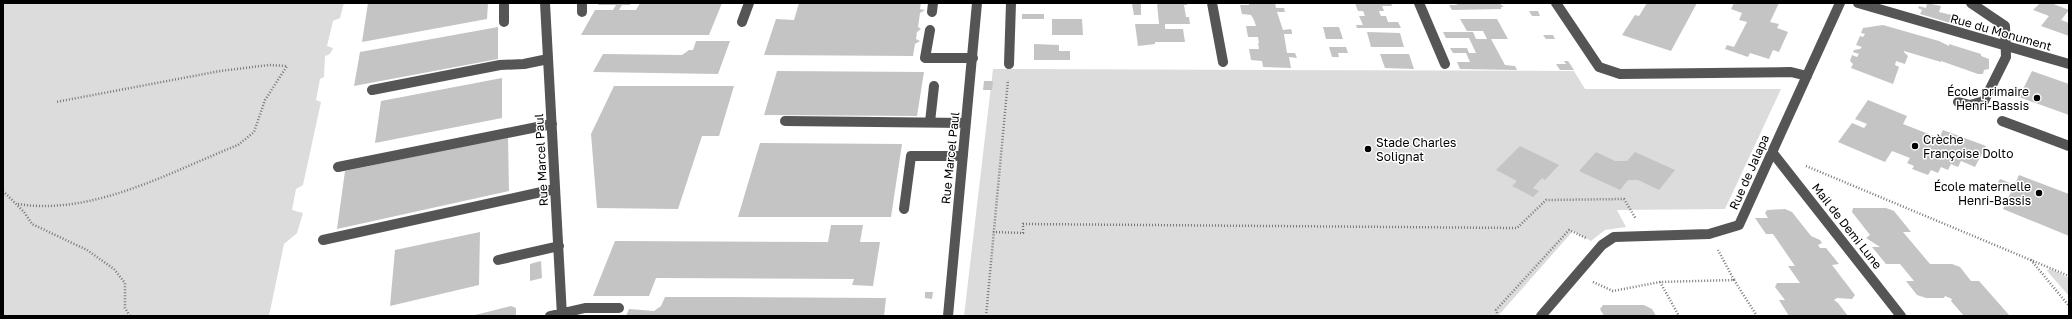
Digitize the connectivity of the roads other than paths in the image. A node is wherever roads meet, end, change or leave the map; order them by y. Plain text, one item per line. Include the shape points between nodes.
1 (504, 3) edge
2 (546, 3) edge
3 (582, 3) edge
4 (749, 3) edge
5 (978, 3) edge
6 (1011, 3) edge
7 (1212, 3) edge
8 (1419, 3) edge
9 (1556, 3) edge
10 (1840, 3) edge
11 (1858, 3) edge
12 (1971, 3) edge
13 (582, 12) dead end
14 (504, 22) dead end
15 (742, 22) dead end
16 (930, 30) dead end
17 (2007, 46) junction
18 (973, 58) junction
19 (548, 59) junction
20 (1223, 62) dead end
21 (1009, 64) road end
22 (1445, 64) dead end
23 (2069, 64) edge
24 (1807, 76) junction
25 (934, 86) dead end
26 (372, 90) dead end
27 (1958, 102) dead end
28 (785, 121) dead end
29 (2002, 121) dead end
30 (930, 122) junction
31 (966, 123) junction
32 (552, 124) junction
33 (2069, 146) edge
34 (1772, 152) junction
35 (963, 156) junction
36 (338, 167) dead end
37 (555, 189) junction
38 (904, 209) dead end
39 (323, 240) dead end
40 (559, 246) junction
41 (498, 260) dead end
42 (619, 308) dead end
43 (562, 314) edge
44 (550, 316) edge
45 (948, 316) edge
46 (1541, 316) edge
47 (1901, 316) edge

1 - 14 street
2 - 19 street, Rue Marcel Paul
3 - 13 street
4 - 15 street
5 - 18 street, Rue Marcel Paul
6 - 21 street
7 - 20 street
8 - 22 street
9 - 24 street via 1599,67 1620,74 1791,72
10 - 24 street, Rue de Jalapa
11 - 17 street, Rue du Monument
12 - 17 street via 2005,26
16 - 18 street via 925,58
17 - 23 street, Rue du Monument
17 - 27 street via 2006,57 1984,101 1970,105
18 - 31 street, Rue Marcel Paul
19 - 26 street via 500,65
19 - 32 street, Rue Marcel Paul
24 - 34 street, Rue de Jalapa
25 - 30 street
28 - 30 street
29 - 33 street
30 - 31 street
31 - 35 street, Rue Marcel Paul
32 - 36 street
32 - 37 street, Rue Marcel Paul
34 - 46 street, Rue de Jalapa via 1739,225 1709,234 1614,237 1602,245
34 - 47 street, Mail de Demi Lune
35 - 38 street via 911,156
35 - 45 street, Rue Marcel Paul
37 - 39 street
37 - 40 street, Rue Marcel Paul
40 - 41 street
40 - 43 street, Rue Marcel Paul
42 - 43 street via 585,308
43 - 44 street

